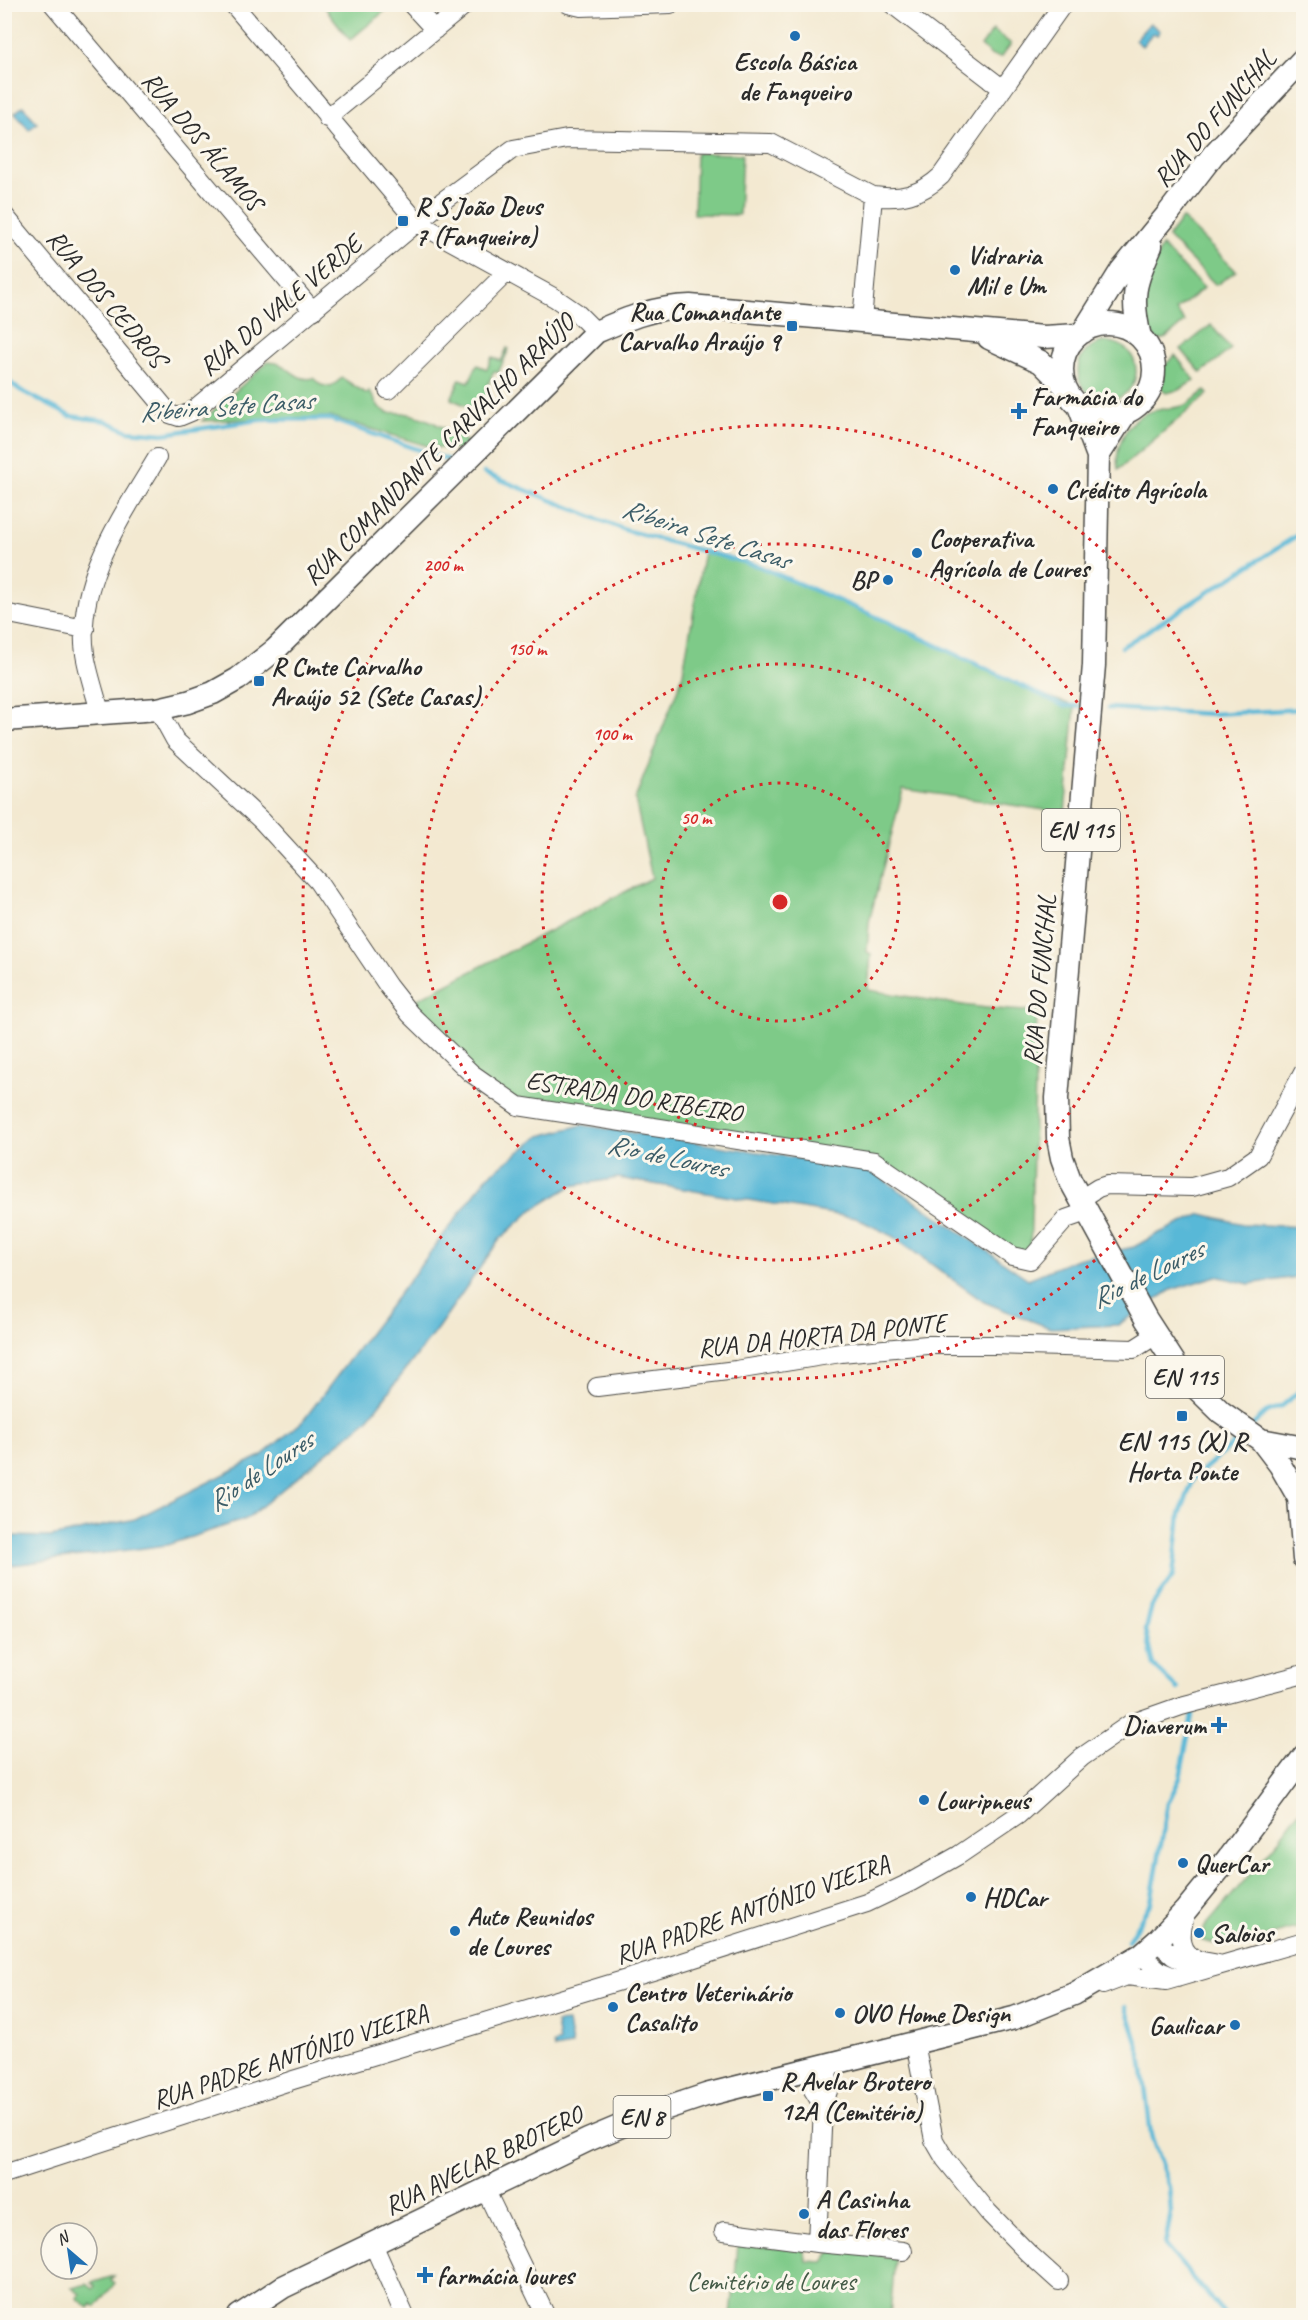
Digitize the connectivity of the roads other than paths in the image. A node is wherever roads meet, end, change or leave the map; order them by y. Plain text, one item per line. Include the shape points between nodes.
1 (53, 4) edge
2 (233, 4) edge
3 (411, 4) edge
4 (466, 4) edge
5 (568, 4) edge
6 (671, 4) edge
7 (892, 4) edge
8 (1063, 4) edge
9 (435, 30) junction
10 (1304, 58) edge
11 (1003, 88) junction
12 (327, 118) junction
13 (873, 196) junction
14 (4, 214) edge
15 (1167, 215) junction
16 (418, 223) junction
17 (507, 273) junction
18 (313, 311) junction
19 (862, 321) junction
20 (596, 332) junction
21 (976, 332) junction
22 (1080, 334) junction
23 (1140, 337) junction
24 (1065, 386) junction
25 (388, 390) dead end
26 (1079, 406) junction
27 (1126, 412) junction
28 (170, 414) joint
29 (1098, 456) junction
30 (157, 458) dead end
31 (4, 613) edge
32 (85, 629) junction
33 (158, 709) junction
34 (100, 712) junction
35 (4, 720) edge
36 (1304, 1071) edge
37 (1087, 1214) junction
38 (1151, 1327) junction
39 (597, 1387) dead end
40 (1261, 1440) junction
41 (1304, 1448) edge
42 (1301, 1488) edge
43 (1304, 1559) edge
44 (1304, 1662) edge
45 (1304, 1674) edge
46 (1270, 1681) junction
47 (1304, 1756) edge
48 (1186, 1910) junction
49 (1304, 1941) edge
50 (1149, 1948) junction
51 (1220, 1964) junction
52 (1177, 1978) junction
53 (1074, 1994) junction
54 (915, 2043) junction
55 (818, 2066) junction
56 (4, 2174) edge
57 (486, 2189) junction
58 (724, 2231) dead end
59 (817, 2243) junction
60 (373, 2244) junction
61 (903, 2251) dead end
62 (1059, 2281) dead end
63 (239, 2316) edge
64 (405, 2316) edge
65 (546, 2316) edge

1 - 18 street, RUA DOS ÁLAMOS
2 - 12 street
3 - 9 street
4 - 9 street
5 - 6 street
7 - 11 street
8 - 11 street
9 - 12 street
10 - 15 main road, RUA DO FUNCHAL via 1213,155
11 - 13 street via 931,186 892,199
12 - 16 street
13 - 16 street, RUA DO VALE VERDE via 771,143 567,139 513,149
13 - 19 street
14 - 28 street, RUA DOS CEDROS
15 - 22 main road, RUA DO FUNCHAL via 1121,271
15 - 23 main road, RUA DO FUNCHAL via 1136,281
16 - 17 street
16 - 18 street, RUA DO VALE VERDE
17 - 20 street via 577,313
17 - 25 street
18 - 28 street, RUA DO VALE VERDE via 191,412 179,417
19 - 20 main road, RUA COMANDANTE CARVALHO ARAÚJO via 690,306 657,308
19 - 21 main road, RUA COMANDANTE CARVALHO ARAÚJO
20 - 33 main road, RUA COMANDANTE CARVALHO ARAÚJO via 259,665 213,693
21 - 22 main road, RUA COMANDANTE CARVALHO ARAÚJO via 1044,337
21 - 24 main road via 1041,362
22 - 23 main road via 1115,324
22 - 24 main road, RUA DO FUNCHAL via 1064,359
23 - 27 main road, RUA DO FUNCHAL via 1150,352 1153,380 1148,393
24 - 26 main road, RUA DO FUNCHAL
26 - 27 main road via 1094,414
26 - 29 main road, RUA DO FUNCHAL
27 - 29 main road, RUA DO FUNCHAL
29 - 37 main road, RUA DO FUNCHAL / EN 115 via 1093,698 1056,1117 1062,1158
30 - 32 street via 115,528 93,576
31 - 32 street
32 - 34 street via 85,654
33 - 34 main road, RUA COMANDANTE CARVALHO ARAÚJO
33 - 37 street, ESTRADA DO RIBEIRO via 175,740 262,821 318,882 410,1014 471,1073 518,1106 874,1161 1012,1256 1030,1260 1066,1219
34 - 35 main road, RUA COMANDANTE CARVALHO ARAÚJO
36 - 37 street via 1258,1156 1228,1177 1192,1187 1107,1185 1098,1188
37 - 38 main road, RUA DO FUNCHAL / EN 115
38 - 39 street, RUA DA HORTA DA PONTE via 1134,1349 927,1345
38 - 40 main road, RUA DO FUNCHAL / EN 115 via 1181,1373 1221,1412
40 - 41 main road, RUA DO FUNCHAL
40 - 42 main road, RUA DO FUNCHAL
42 - 43 main road
44 - 46 street, RUA PADRE ANTÓNIO VIEIRA
45 - 46 street, RUA PADRE ANTÓNIO VIEIRA
46 - 56 street, RUA PADRE ANTÓNIO VIEIRA via 1130,1724 1082,1756 1018,1815 959,1855 867,1903 293,2080
47 - 48 main road, EN 8
48 - 50 main road, EN 8
48 - 51 street via 1180,1931 1184,1947 1194,1958
49 - 51 street
50 - 51 street via 1194,1967
50 - 52 street via 1160,1971
50 - 53 main road, EN 8
51 - 52 street
52 - 53 street via 1166,1981 1127,1976
53 - 54 main road, RUA AVELAR BROTERO / EN 8 via 1014,2018
54 - 55 main road, RUA AVELAR BROTERO / EN 8
54 - 62 street via 934,2140 945,2159 988,2212
55 - 57 main road, RUA AVELAR BROTERO / EN 8 via 652,2113
55 - 59 street via 813,2090 823,2106
57 - 60 main road, RUA AVELAR BROTERO / EN 8
57 - 65 street
58 - 59 street
59 - 61 street
60 - 63 main road, RUA AVELAR BROTERO / EN 8 via 283,2287
60 - 64 street

